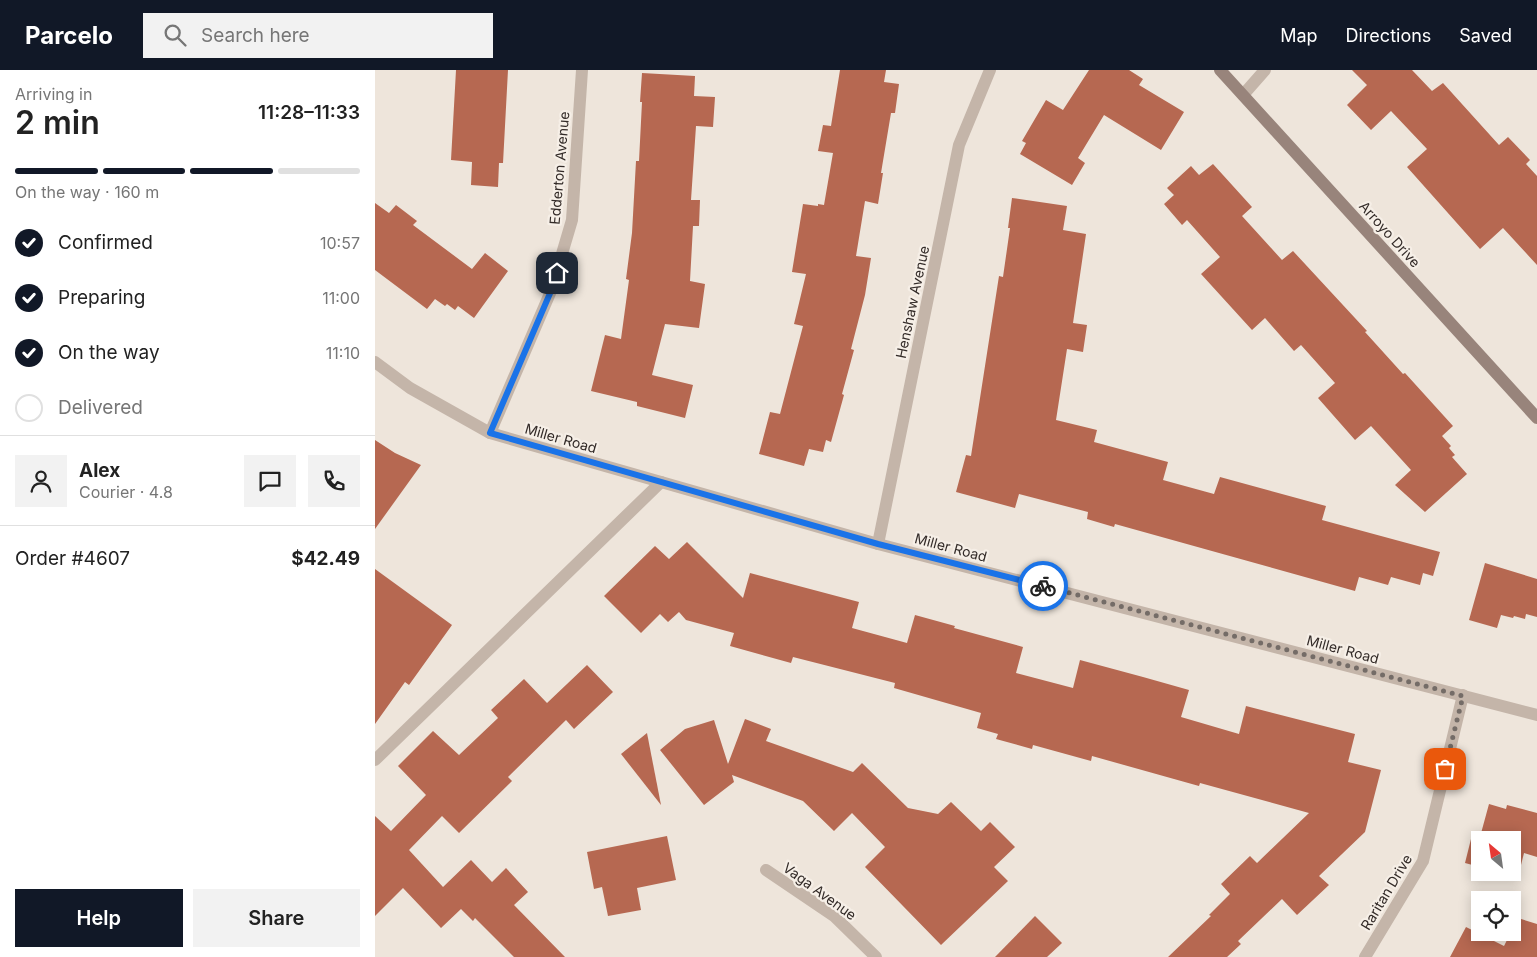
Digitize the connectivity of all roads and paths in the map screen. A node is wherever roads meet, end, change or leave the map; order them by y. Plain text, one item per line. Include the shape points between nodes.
1 (582, 70) edge
2 (989, 70) edge
3 (1220, 70) edge
4 (1265, 70) edge
5 (1243, 95) junction
6 (375, 362) edge
7 (1537, 418) edge
8 (490, 433) junction
9 (661, 482) junction
10 (878, 544) junction
11 (1463, 696) junction
12 (1537, 715) edge
13 (375, 760) edge
14 (766, 870) dead end
15 (876, 957) edge
16 (1365, 957) edge

1 - 8 street, Edderton Avenue via 572,220 551,291
2 - 10 street, Henshaw Avenue via 959,145
3 - 5 street, Arroyo Drive
4 - 5 street
5 - 7 street, Arroyo Drive
6 - 8 street, Miller Road via 409,388
8 - 9 street, Miller Road
9 - 10 street, Miller Road
9 - 13 street
10 - 11 street, Miller Road
11 - 12 street, Miller Road
11 - 16 street, Raritan Drive via 1423,860
14 - 15 street, Vaga Avenue via 834,916

